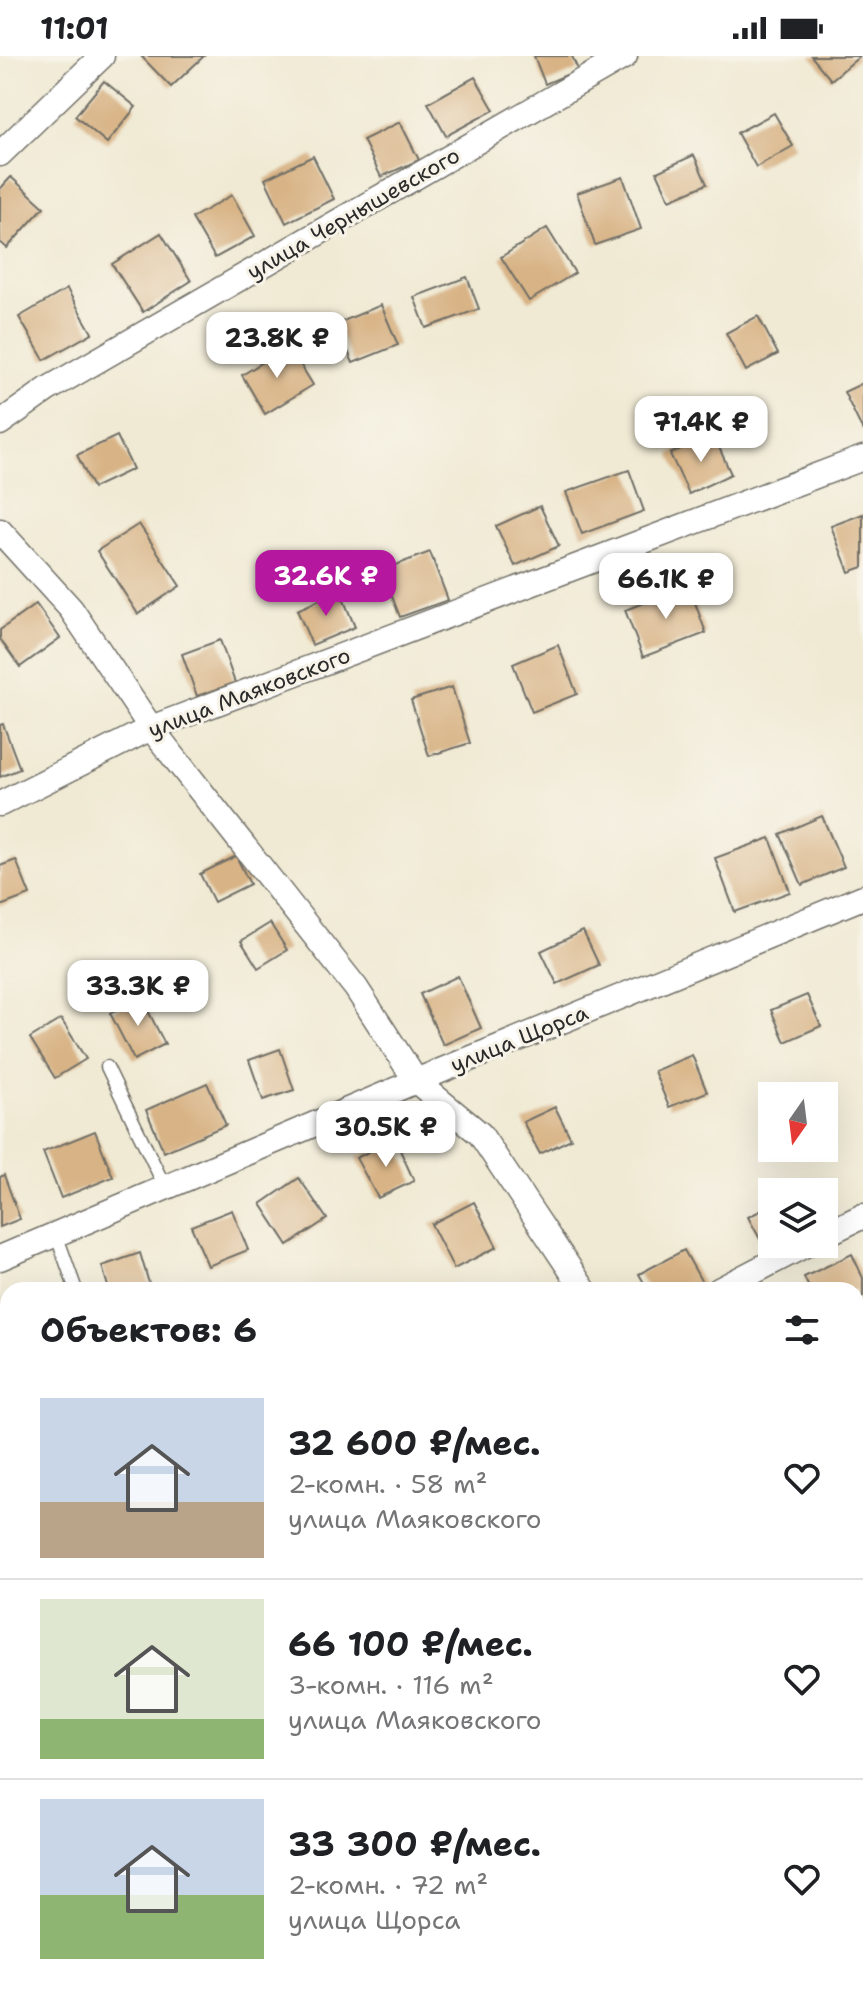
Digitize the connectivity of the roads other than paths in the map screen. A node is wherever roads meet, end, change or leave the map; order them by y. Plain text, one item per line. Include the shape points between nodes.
1 (102, 56) edge
2 (625, 56) edge
3 (0, 154) edge
4 (0, 423) edge
5 (863, 458) edge
6 (0, 531) edge
7 (151, 728) junction
8 (0, 804) edge
9 (863, 897) edge
10 (107, 1067) dead end
11 (416, 1081) junction
12 (165, 1187) junction
13 (863, 1216) edge
14 (838, 1228) edge
15 (56, 1234) junction
16 (0, 1258) edge
17 (780, 1258) edge
18 (73, 1282) edge
19 (579, 1282) edge
20 (734, 1282) edge

1 - 3 street
2 - 4 street, улица Чернышевского via 48,389
5 - 7 street, улица Маяковского
6 - 7 street via 71,609
7 - 8 street, улица Маяковского
7 - 11 street via 356,988
9 - 11 street, улица Щорса
10 - 12 lane
11 - 12 street, улица Щорса
11 - 19 street via 480,1134
12 - 15 street, улица Щорса
13 - 14 street
15 - 16 street, улица Щорса
15 - 18 lane
17 - 20 street

